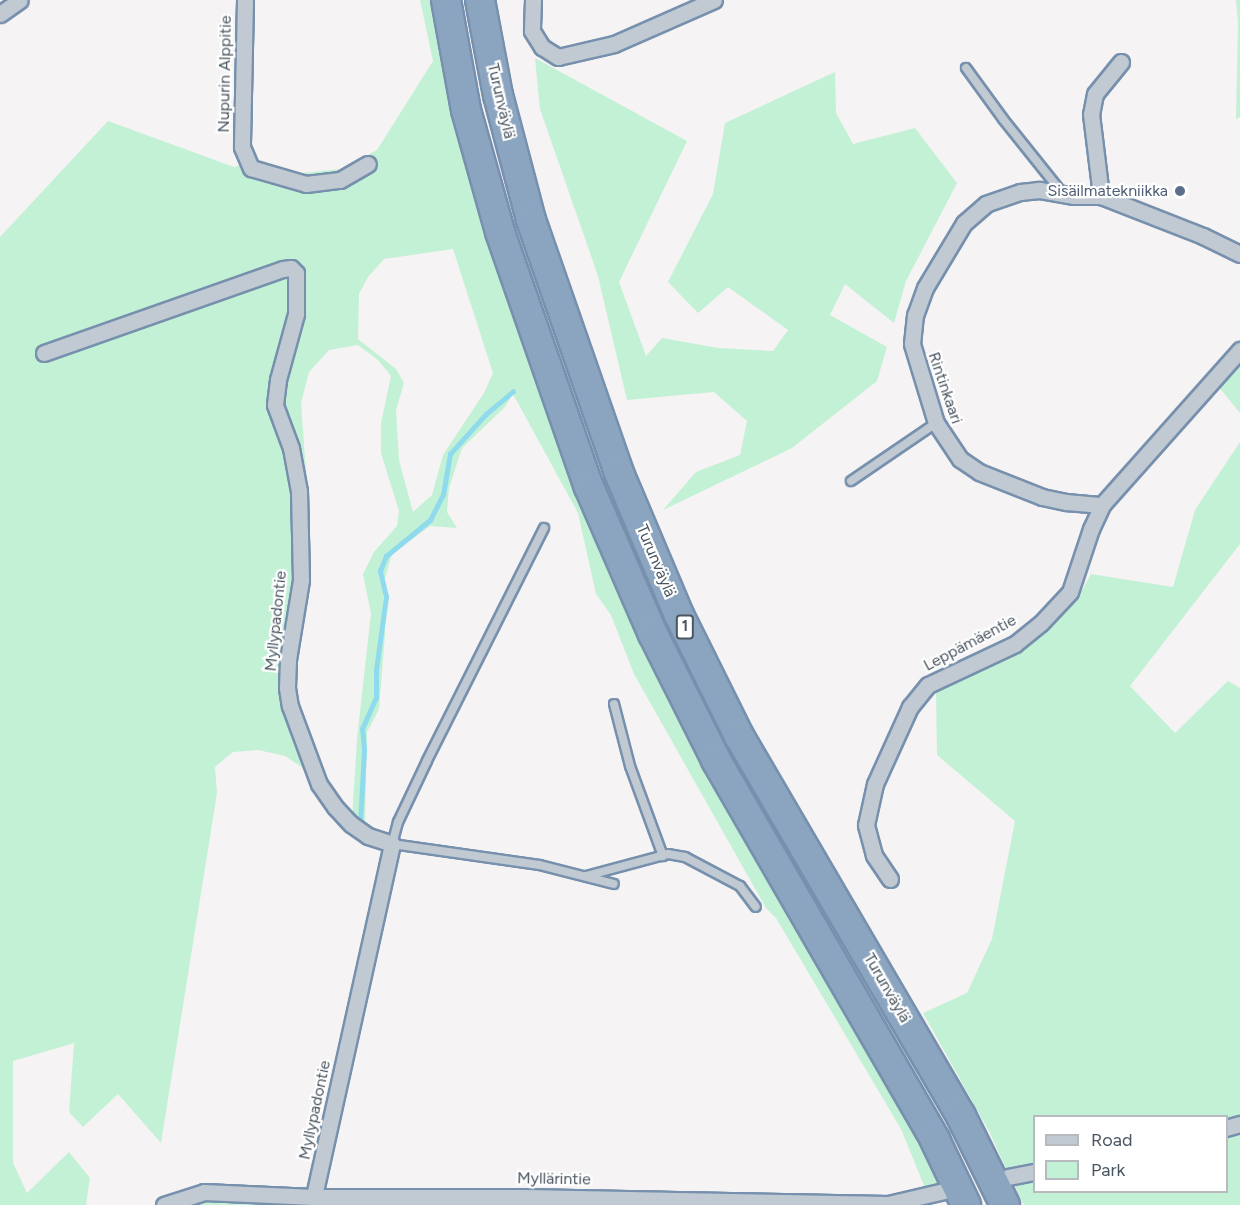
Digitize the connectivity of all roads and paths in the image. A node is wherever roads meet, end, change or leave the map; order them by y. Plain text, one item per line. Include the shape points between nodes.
1 (20, 0) edge
2 (245, 0) edge
3 (446, 0) edge
4 (480, 0) edge
5 (533, 0) edge
6 (714, 0) edge
7 (0, 14) edge
8 (1121, 62) dead end
9 (966, 68) dead end
10 (368, 164) dead end
11 (1064, 195) junction
12 (1101, 196) junction
13 (1240, 254) edge
14 (1240, 350) edge
15 (44, 353) dead end
16 (936, 423) junction
17 (851, 480) dead end
18 (1102, 505) junction
19 (544, 528) dead end
20 (614, 704) dead end
21 (392, 844) junction
22 (663, 856) junction
23 (585, 876) junction
24 (890, 879) dead end
25 (614, 884) dead end
26 (756, 907) dead end
27 (1033, 1172) edge
28 (1008, 1177) dead end
29 (314, 1197) junction
30 (955, 1198) edge
31 (164, 1205) edge
32 (1005, 1205) edge

1 - 7 street
2 - 10 street, Nupurin Alppitie via 242,147 250,168 306,184 340,180
3 - 30 highway, Turunväylä / 1 via 466,110 500,232 590,487 653,634 716,760 929,1130
4 - 32 highway, Turunväylä / 1 via 498,96 535,231 619,473 679,615 739,736 955,1106
5 - 6 street via 532,31 542,47 558,57 614,44
8 - 12 street via 1095,94 1091,114
9 - 11 lane
11 - 12 street, Rintinkaari
11 - 16 street, Rintinkaari via 1039,190 1020,192 986,204 964,223 939,262 915,315 912,344
12 - 13 street, Rintinkaari
14 - 18 street, Leppämäentie
15 - 21 street, Myllypadontie via 283,269 291,268 296,273 296,314 275,405 291,448 299,492 301,580 288,659 290,706 319,784 335,807 368,836
16 - 17 lane
16 - 18 street, Rintinkaari via 960,459 979,472 1042,497
18 - 24 street, Leppämäentie via 1070,592 1041,623 1015,644 928,685 910,707 875,784 866,825 874,855
19 - 21 lane via 427,761 398,822
20 - 22 lane via 630,766
21 - 23 lane via 540,864
21 - 29 street, Myllypadontie
22 - 23 lane
22 - 26 lane via 685,857 740,886
23 - 25 lane
27 - 28 street
29 - 30 street, Myllärintie via 888,1204
29 - 31 street, Myllärintie via 204,1192

